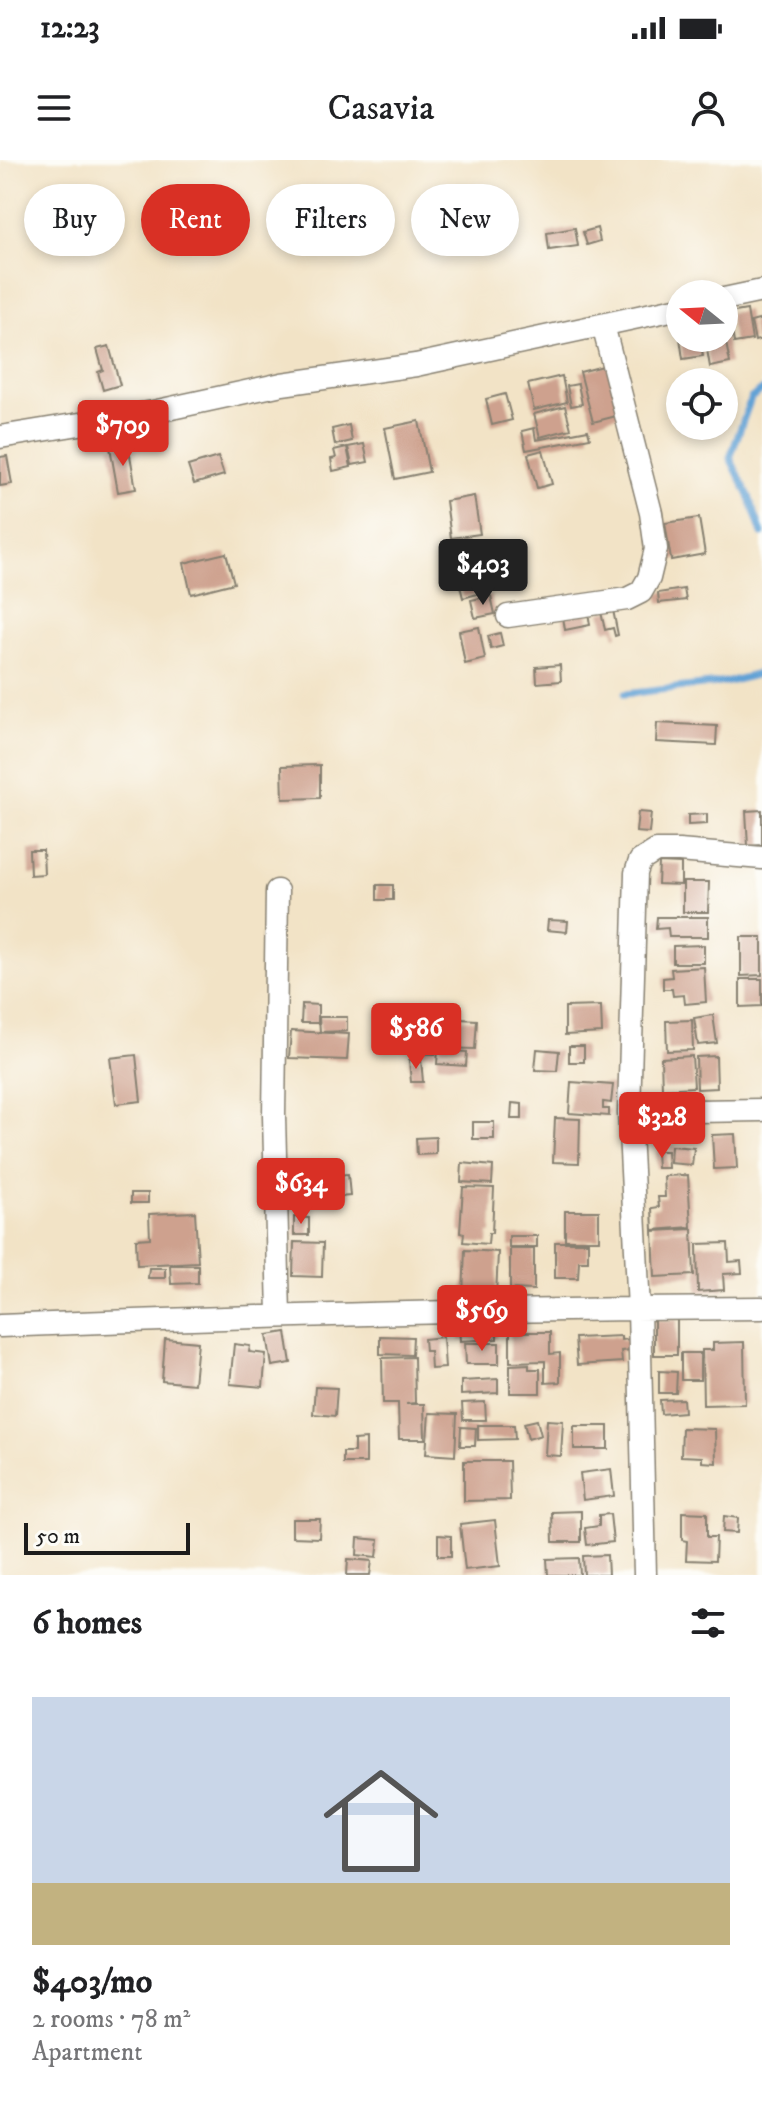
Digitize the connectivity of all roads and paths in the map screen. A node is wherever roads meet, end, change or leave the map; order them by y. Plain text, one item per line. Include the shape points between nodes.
1 (762, 291) edge
2 (738, 296) edge
3 (666, 311) edge
4 (603, 325) junction
5 (0, 437) edge
6 (508, 616) dead end
7 (762, 858) edge
8 (277, 891) dead end
9 (762, 1110) edge
10 (629, 1112) junction
11 (762, 1308) edge
12 (639, 1309) junction
13 (279, 1315) junction
14 (0, 1326) edge
15 (645, 1575) edge

1 - 2 street
3 - 4 street
4 - 5 street via 416,365 282,384
4 - 6 street via 651,513 653,568 641,592 627,599
7 - 10 street via 656,851 640,861 634,891
8 - 13 street via 274,1116
9 - 10 street
10 - 12 street
11 - 12 street
12 - 13 street
12 - 15 street
13 - 14 street

